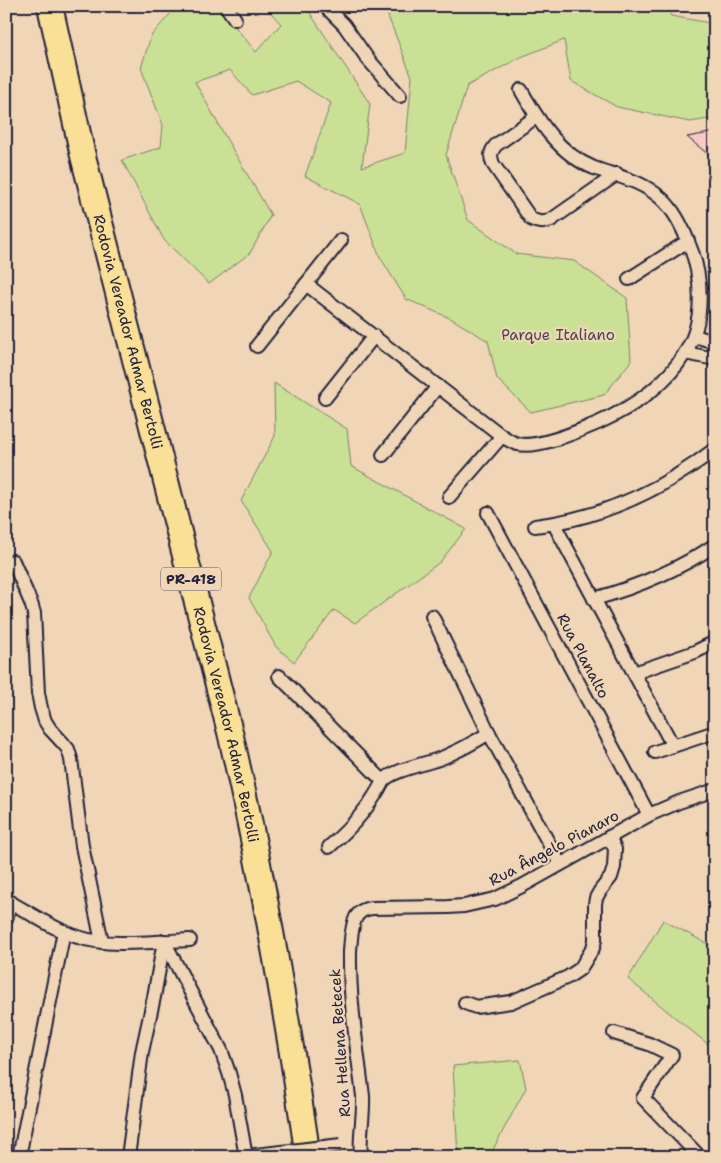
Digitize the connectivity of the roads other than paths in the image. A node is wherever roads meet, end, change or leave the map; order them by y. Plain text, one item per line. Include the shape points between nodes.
1 (50, 6) edge
2 (226, 6) edge
3 (325, 6) edge
4 (235, 19) dead end
5 (521, 90) dead end
6 (400, 96) dead end
7 (536, 117) junction
8 (617, 174) junction
9 (341, 240) dead end
10 (688, 241) junction
11 (629, 279) dead end
12 (306, 284) junction
13 (374, 336) junction
14 (694, 336) junction
15 (715, 342) edge
16 (257, 346) dead end
17 (686, 353) junction
18 (715, 359) edge
19 (438, 386) junction
20 (325, 398) dead end
21 (502, 436) junction
22 (715, 449) edge
23 (383, 455) dead end
24 (449, 497) dead end
25 (488, 513) dead end
26 (554, 524) junction
27 (535, 526) dead end
28 (715, 545) edge
29 (13, 561) dead end
30 (594, 599) junction
31 (432, 616) dead end
32 (715, 642) edge
33 (634, 673) junction
34 (279, 676) dead end
35 (715, 732) edge
36 (489, 733) junction
37 (674, 746) junction
38 (655, 752) dead end
39 (383, 781) junction
40 (715, 790) edge
41 (649, 815) junction
42 (609, 837) junction
43 (329, 847) dead end
44 (560, 864) junction
45 (8, 901) edge
46 (372, 908) joint
47 (6, 919) edge
48 (64, 931) junction
49 (190, 940) dead end
50 (164, 941) junction
51 (102, 942) junction
52 (465, 1003) dead end
53 (614, 1034) dead end
54 (360, 1143) junction
55 (299, 1154) edge
56 (19, 1157) edge
57 (128, 1157) edge
58 (246, 1157) edge
59 (361, 1157) edge
60 (700, 1157) edge

1 - 55 highway, Rodovia Vereador Admar Bertolli / PR-418 via 83,156 227,722 264,886
2 - 4 street
3 - 6 street
5 - 7 street
7 - 8 street via 573,156
7 - 8 street via 491,150 494,164 532,219 538,222 551,220
8 - 10 street via 640,183 663,200
9 - 12 street
10 - 11 street
10 - 14 street via 699,282 700,300
12 - 13 street
12 - 16 street
13 - 19 street
13 - 20 street
14 - 15 street
14 - 17 street
17 - 18 street
17 - 21 street via 655,387 601,422 538,444 519,445
19 - 21 street
19 - 23 street
21 - 24 street
22 - 26 street via 634,498 609,509
25 - 41 street, Rua Planalto
26 - 27 street
26 - 30 street
28 - 30 street via 665,574
29 - 51 street via 34,613 41,708 45,721 68,749 71,759 82,846
30 - 33 street
31 - 36 street
32 - 33 street
33 - 37 street
34 - 39 street
35 - 37 street
36 - 39 street via 456,752 392,774
36 - 44 street
37 - 38 street
39 - 43 street via 352,826
40 - 41 street, Rua Ângelo Pianaro
41 - 42 street, Rua Ângelo Pianaro
42 - 44 street, Rua Ângelo Pianaro
42 - 52 street via 615,849 614,867 596,898 595,940 580,969 511,1002 476,1007
44 - 46 street, Rua Ângelo Pianaro via 509,893 480,903 448,907
45 - 47 street
45 - 48 street
46 - 54 street, Rua Hellena Betecek via 364,909 356,918 351,940 351,991 364,1110
48 - 51 street
48 - 56 street
49 - 50 street
50 - 51 street
50 - 57 street via 142,1052
50 - 58 street via 230,1073
53 - 60 street via 672,1055 643,1098
54 - 55 street, bridge
54 - 59 street, Rua Hellena Betecek
55 - 58 street

